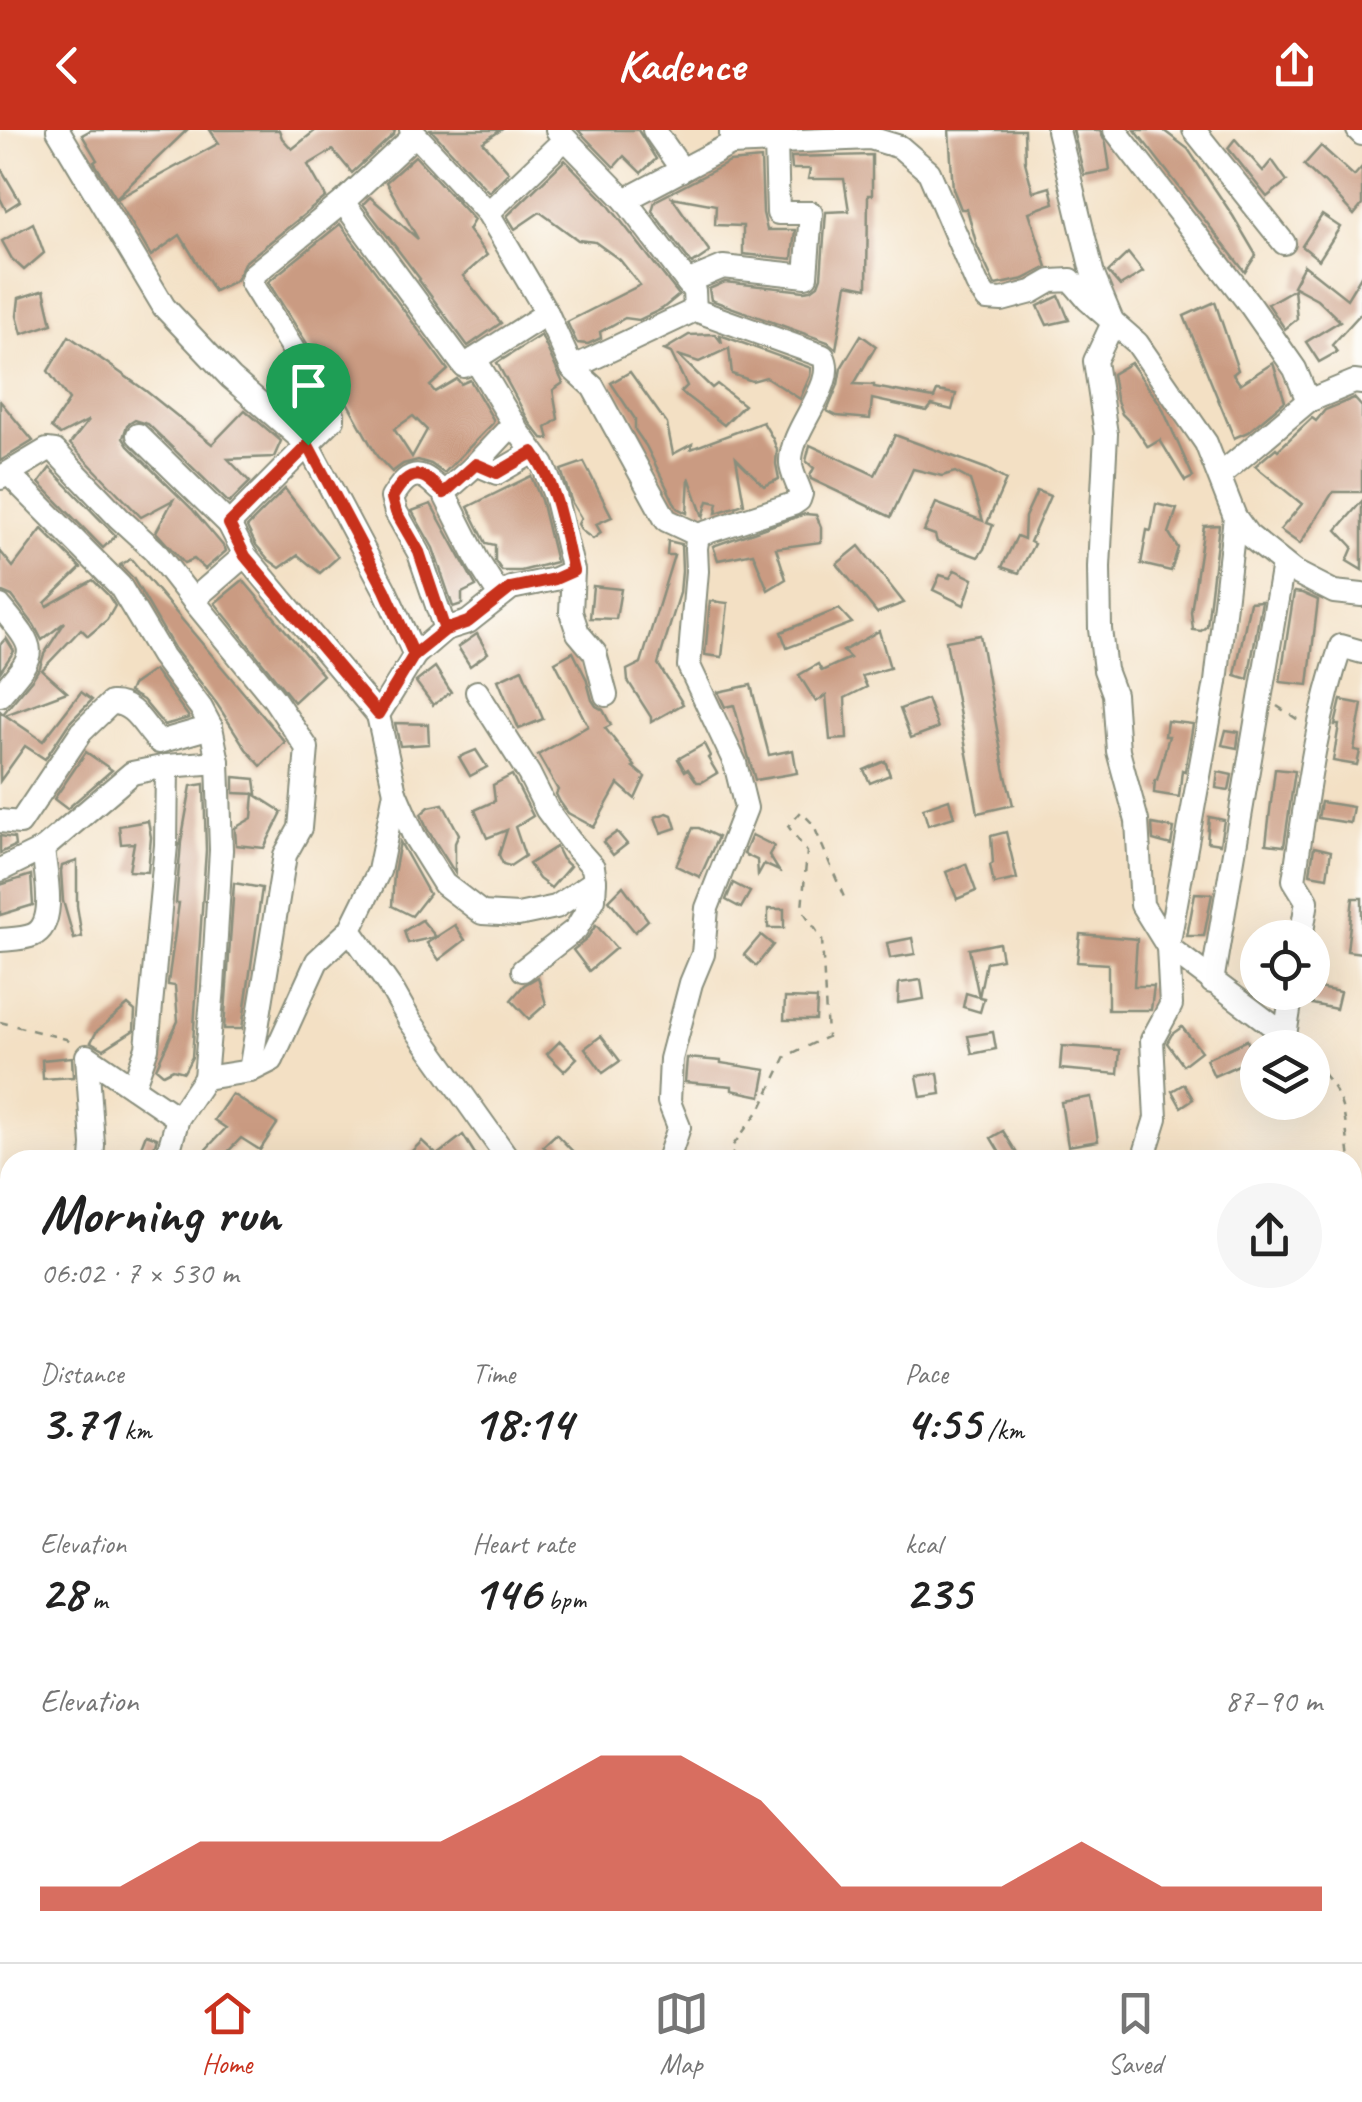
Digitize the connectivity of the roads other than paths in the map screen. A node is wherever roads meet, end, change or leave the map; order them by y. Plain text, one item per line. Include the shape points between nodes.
1 (58, 130) edge
2 (654, 130) edge
3 (1058, 130) edge
4 (1114, 130) edge
5 (1194, 130) edge
6 (413, 133) edge
7 (561, 134) edge
8 (731, 137) edge
9 (898, 138) edge
10 (776, 142) junction
11 (682, 170) junction
12 (625, 200) junction
13 (343, 202) junction
14 (488, 213) junction
15 (1284, 243) dead end
16 (687, 282) junction
17 (695, 310) junction
18 (547, 314) junction
19 (1112, 323) junction
20 (475, 358) junction
21 (572, 368) junction
22 (1362, 383) edge
23 (1308, 401) junction
24 (514, 423) junction
25 (138, 435) dead end
26 (308, 445) junction
27 (533, 452) junction
28 (476, 464) junction
29 (1220, 475) junction
30 (4, 476) edge
31 (444, 493) junction
32 (1235, 517) junction
33 (229, 524) junction
34 (698, 535) junction
35 (245, 556) junction
36 (1283, 564) junction
37 (573, 571) junction
38 (1362, 595) edge
39 (500, 596) junction
40 (194, 600) junction
41 (0, 606) edge
42 (445, 630) junction
43 (1362, 652) edge
44 (414, 655) junction
45 (477, 692) dead end
46 (606, 694) dead end
47 (0, 695) edge
48 (378, 714) junction
49 (211, 727) junction
50 (218, 762) junction
51 (167, 766) junction
52 (395, 792) junction
53 (0, 820) edge
54 (43, 849) junction
55 (0, 870) edge
56 (595, 881) junction
57 (1304, 920) edge
58 (350, 930) junction
59 (0, 940) edge
60 (1168, 948) junction
61 (524, 970) dead end
62 (1212, 982) junction
63 (1240, 1002) edge
64 (1251, 1010) edge
65 (1289, 1010) edge
66 (250, 1071) junction
67 (205, 1078) junction
68 (134, 1087) junction
69 (178, 1118) junction
70 (93, 1150) edge
71 (169, 1150) edge
72 (495, 1150) edge
73 (671, 1150) edge
74 (1146, 1150) edge

1 - 26 street via 164,307
2 - 11 street
3 - 19 street via 1093,275
4 - 23 street via 1252,306 1295,369
5 - 15 street
6 - 13 street
6 - 14 street
7 - 12 street
7 - 14 street
8 - 10 street
8 - 11 street
9 - 10 street
9 - 19 street via 929,172 987,299 1071,280
10 - 16 street via 778,213 811,213 806,276 723,266
11 - 12 street
12 - 16 street
13 - 20 street via 464,366
13 - 26 street via 252,275 333,414
14 - 18 street
16 - 17 street
17 - 21 street
17 - 34 street via 823,356 828,365 793,445 790,465 799,500
18 - 20 street
18 - 21 street
19 - 29 street via 1137,343
19 - 60 street via 1095,360 1106,434 1100,630 1118,751 1137,821 1142,906
20 - 24 street
21 - 34 street via 593,387 666,520
22 - 23 street
23 - 29 street
24 - 27 street
24 - 28 street
25 - 33 street
26 - 33 street
26 - 44 street
27 - 28 street via 497,473
27 - 37 street via 556,496
28 - 31 street
29 - 32 street
30 - 40 street via 56,451
30 - 49 street via 120,586
31 - 39 street
31 - 42 street via 420,475 409,477 392,498
32 - 36 street
32 - 60 street via 1216,682
33 - 35 street
34 - 73 street via 688,666 735,763 746,808 707,908 703,954 672,1058 668,1102 679,1127
35 - 40 street
35 - 48 street
36 - 38 street via 1334,592
36 - 62 street
37 - 39 street
37 - 46 street via 572,612 578,633 595,653
39 - 42 street via 468,622
40 - 66 street via 307,748 300,828 285,855
41 - 47 street via 30,653
42 - 44 street
43 - 57 street via 1341,646 1326,688 1294,880 1307,902
44 - 48 street
45 - 56 street via 548,810 593,867
48 - 52 street
49 - 50 street
49 - 53 street via 159,742 130,707 112,702 81,732 20,823
50 - 51 street
50 - 67 street via 221,850
51 - 54 street via 132,772
51 - 68 street via 147,1048
52 - 56 street via 444,884 482,913 518,915 556,906
52 - 58 street via 380,872
54 - 55 street
54 - 59 street via 47,918 34,935
56 - 61 street via 594,900 576,930
58 - 66 street via 318,961 272,1060
58 - 72 street
60 - 62 street
60 - 74 street via 1171,1005 1152,1040 1156,1118
62 - 63 street
64 - 65 street via 1285,1035
66 - 67 street
67 - 69 street
68 - 69 street
68 - 70 street via 87,1056
69 - 71 street

